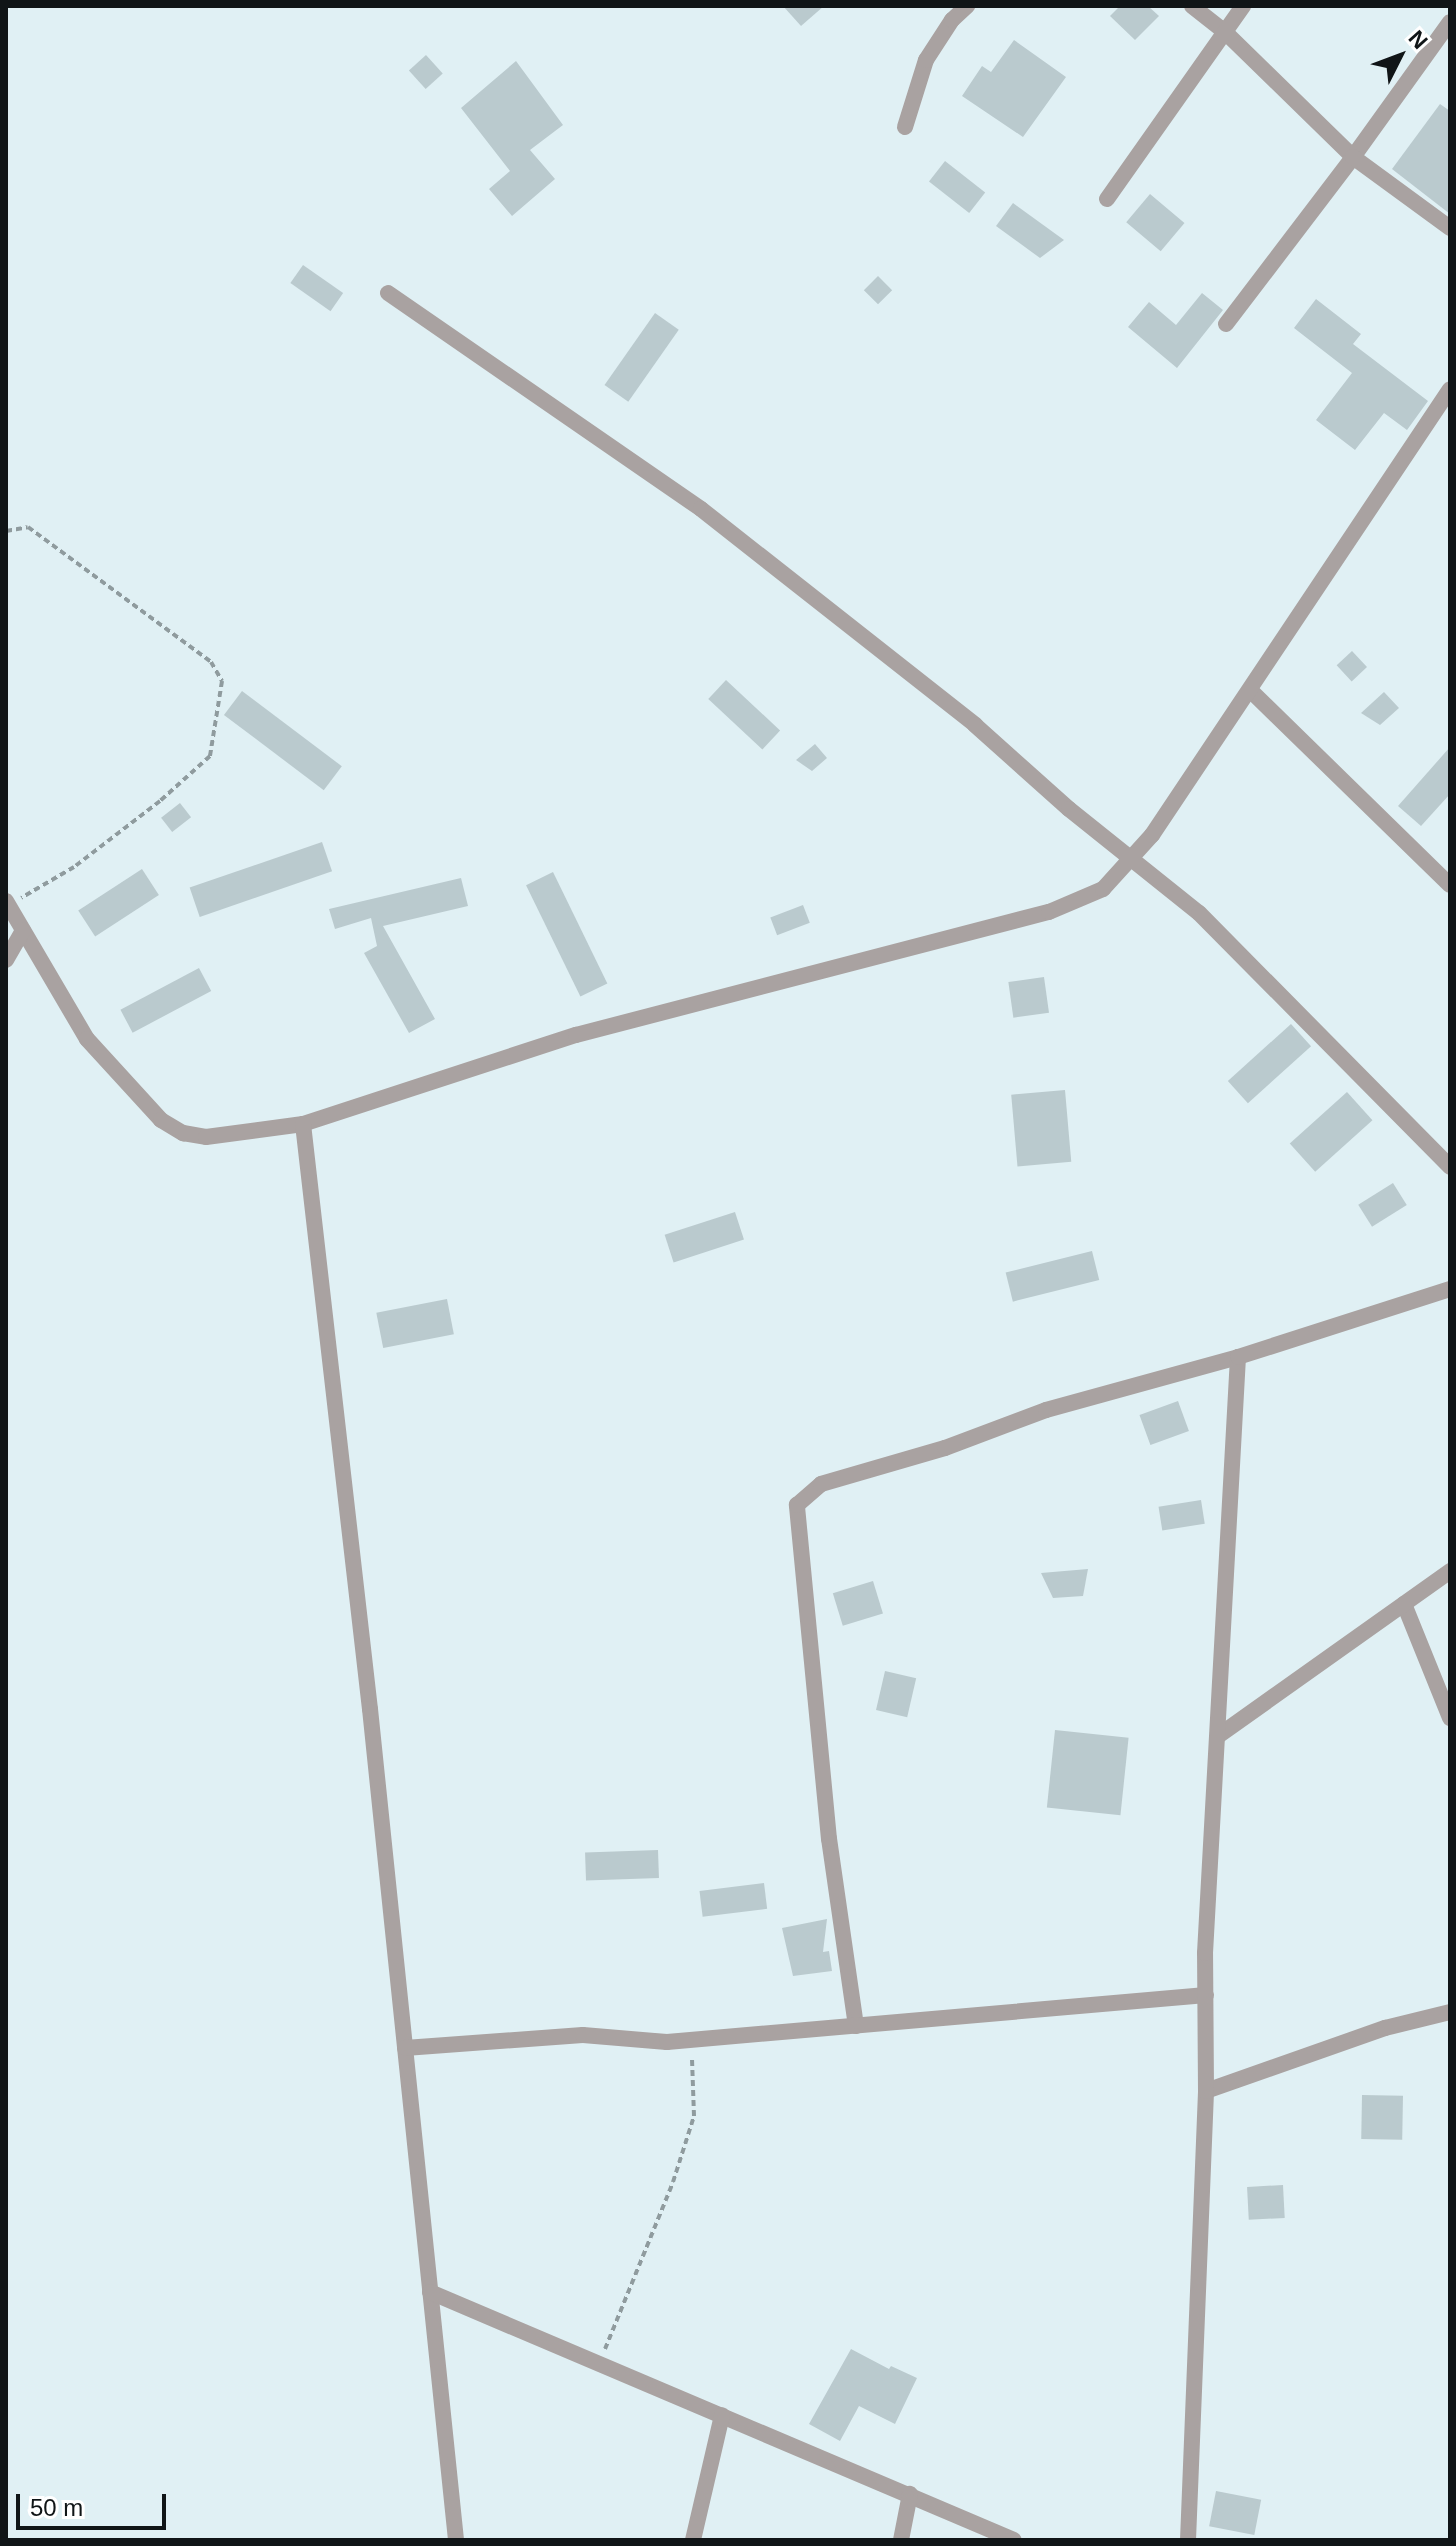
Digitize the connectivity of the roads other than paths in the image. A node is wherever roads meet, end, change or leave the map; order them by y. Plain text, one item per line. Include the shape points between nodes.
1 (967, 6) edge
2 (1192, 6) edge
3 (1243, 6) edge
4 (1450, 22) edge
5 (1225, 32) junction
6 (905, 127) dead end
7 (1353, 157) junction
8 (1107, 199) dead end
9 (1450, 228) edge
10 (388, 293) dead end
11 (1226, 324) dead end
12 (1450, 389) edge
13 (1250, 690) junction
14 (1133, 858) junction
15 (1450, 885) edge
16 (7, 903) edge
17 (23, 930) junction
18 (6, 960) edge
19 (303, 1124) junction
20 (1450, 1167) edge
21 (1450, 1289) edge
22 (1238, 1357) junction
23 (1450, 1571) edge
24 (1404, 1604) junction
25 (1450, 1718) edge
26 (1218, 1736) junction
27 (1206, 1995) junction
28 (1450, 2012) edge
29 (856, 2026) junction
30 (405, 2048) junction
31 (1206, 2091) junction
32 (430, 2292) junction
33 (722, 2415) junction
34 (910, 2494) junction
35 (456, 2540) edge
36 (693, 2540) edge
37 (901, 2540) edge
38 (1014, 2540) edge
39 (1188, 2540) edge

1 - 6 street via 926,60
2 - 5 street
3 - 5 street
4 - 7 street
5 - 7 street
5 - 8 street
7 - 9 street
7 - 11 street
10 - 14 street via 701,509 964,716
12 - 13 street
13 - 14 street
13 - 15 street
14 - 19 street via 1103,889 1049,912 576,1035
14 - 20 street via 1219,933
16 - 17 street
17 - 18 street
17 - 19 street via 87,1039 161,1120 183,1133 206,1137
19 - 30 street
21 - 22 street
22 - 26 street
22 - 29 street via 1046,1410 945,1448 821,1484 797,1505 829,1839
23 - 24 street
24 - 25 street
24 - 26 street
26 - 27 street
27 - 29 street
27 - 31 street
28 - 31 street via 1385,2028
29 - 30 street via 667,2042 583,2035
30 - 32 street
31 - 39 street
32 - 33 street
32 - 35 street
33 - 34 street
33 - 36 street
34 - 37 street
34 - 38 street

